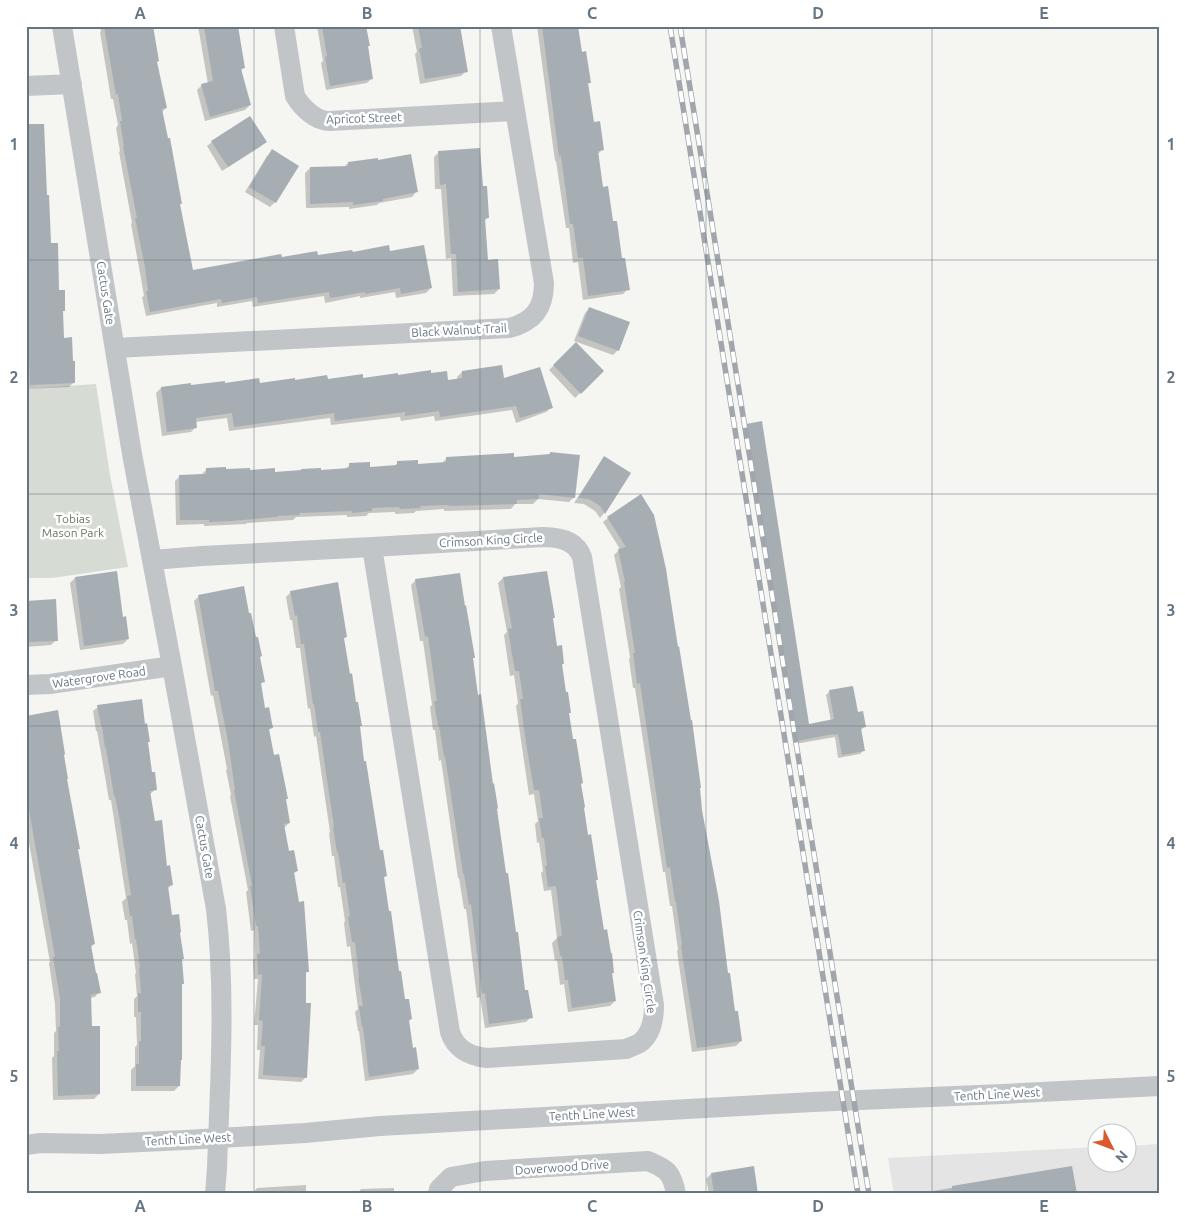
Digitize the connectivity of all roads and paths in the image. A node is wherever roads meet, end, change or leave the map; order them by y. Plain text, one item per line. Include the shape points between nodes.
1 (62, 26) edge
2 (284, 26) edge
3 (501, 26) edge
4 (72, 84) junction
5 (26, 86) edge
6 (514, 111) junction
7 (115, 348) junction
8 (372, 547) junction
9 (152, 560) junction
10 (172, 666) junction
11 (26, 685) edge
12 (1159, 1086) edge
13 (218, 1138) junction
14 (26, 1145) edge
15 (215, 1194) edge
16 (438, 1194) edge
17 (676, 1194) edge

1 - 4 street, Cactus Gate
2 - 6 street, Apricot Street via 295,96 321,120
3 - 6 street, Black Walnut Trail
4 - 5 street
4 - 7 street, Cactus Gate
6 - 7 street, Black Walnut Trail via 544,283 541,304 529,320 509,328
7 - 9 street, Cactus Gate
8 - 8 street, Crimson King Circle via 453,1040 469,1054 487,1058 626,1049 640,1042 649,1032 654,1005 579,550 557,537
8 - 9 street
9 - 10 street, Cactus Gate
10 - 11 street, Watergrove Road
10 - 13 street, Cactus Gate via 219,937 222,1000
12 - 13 street, Tenth Line West via 813,1102
13 - 14 street, Tenth Line West
13 - 15 street, Cactus Gate
16 - 17 street, Doverwood Drive via 451,1177 485,1171 648,1161 663,1167 673,1179

